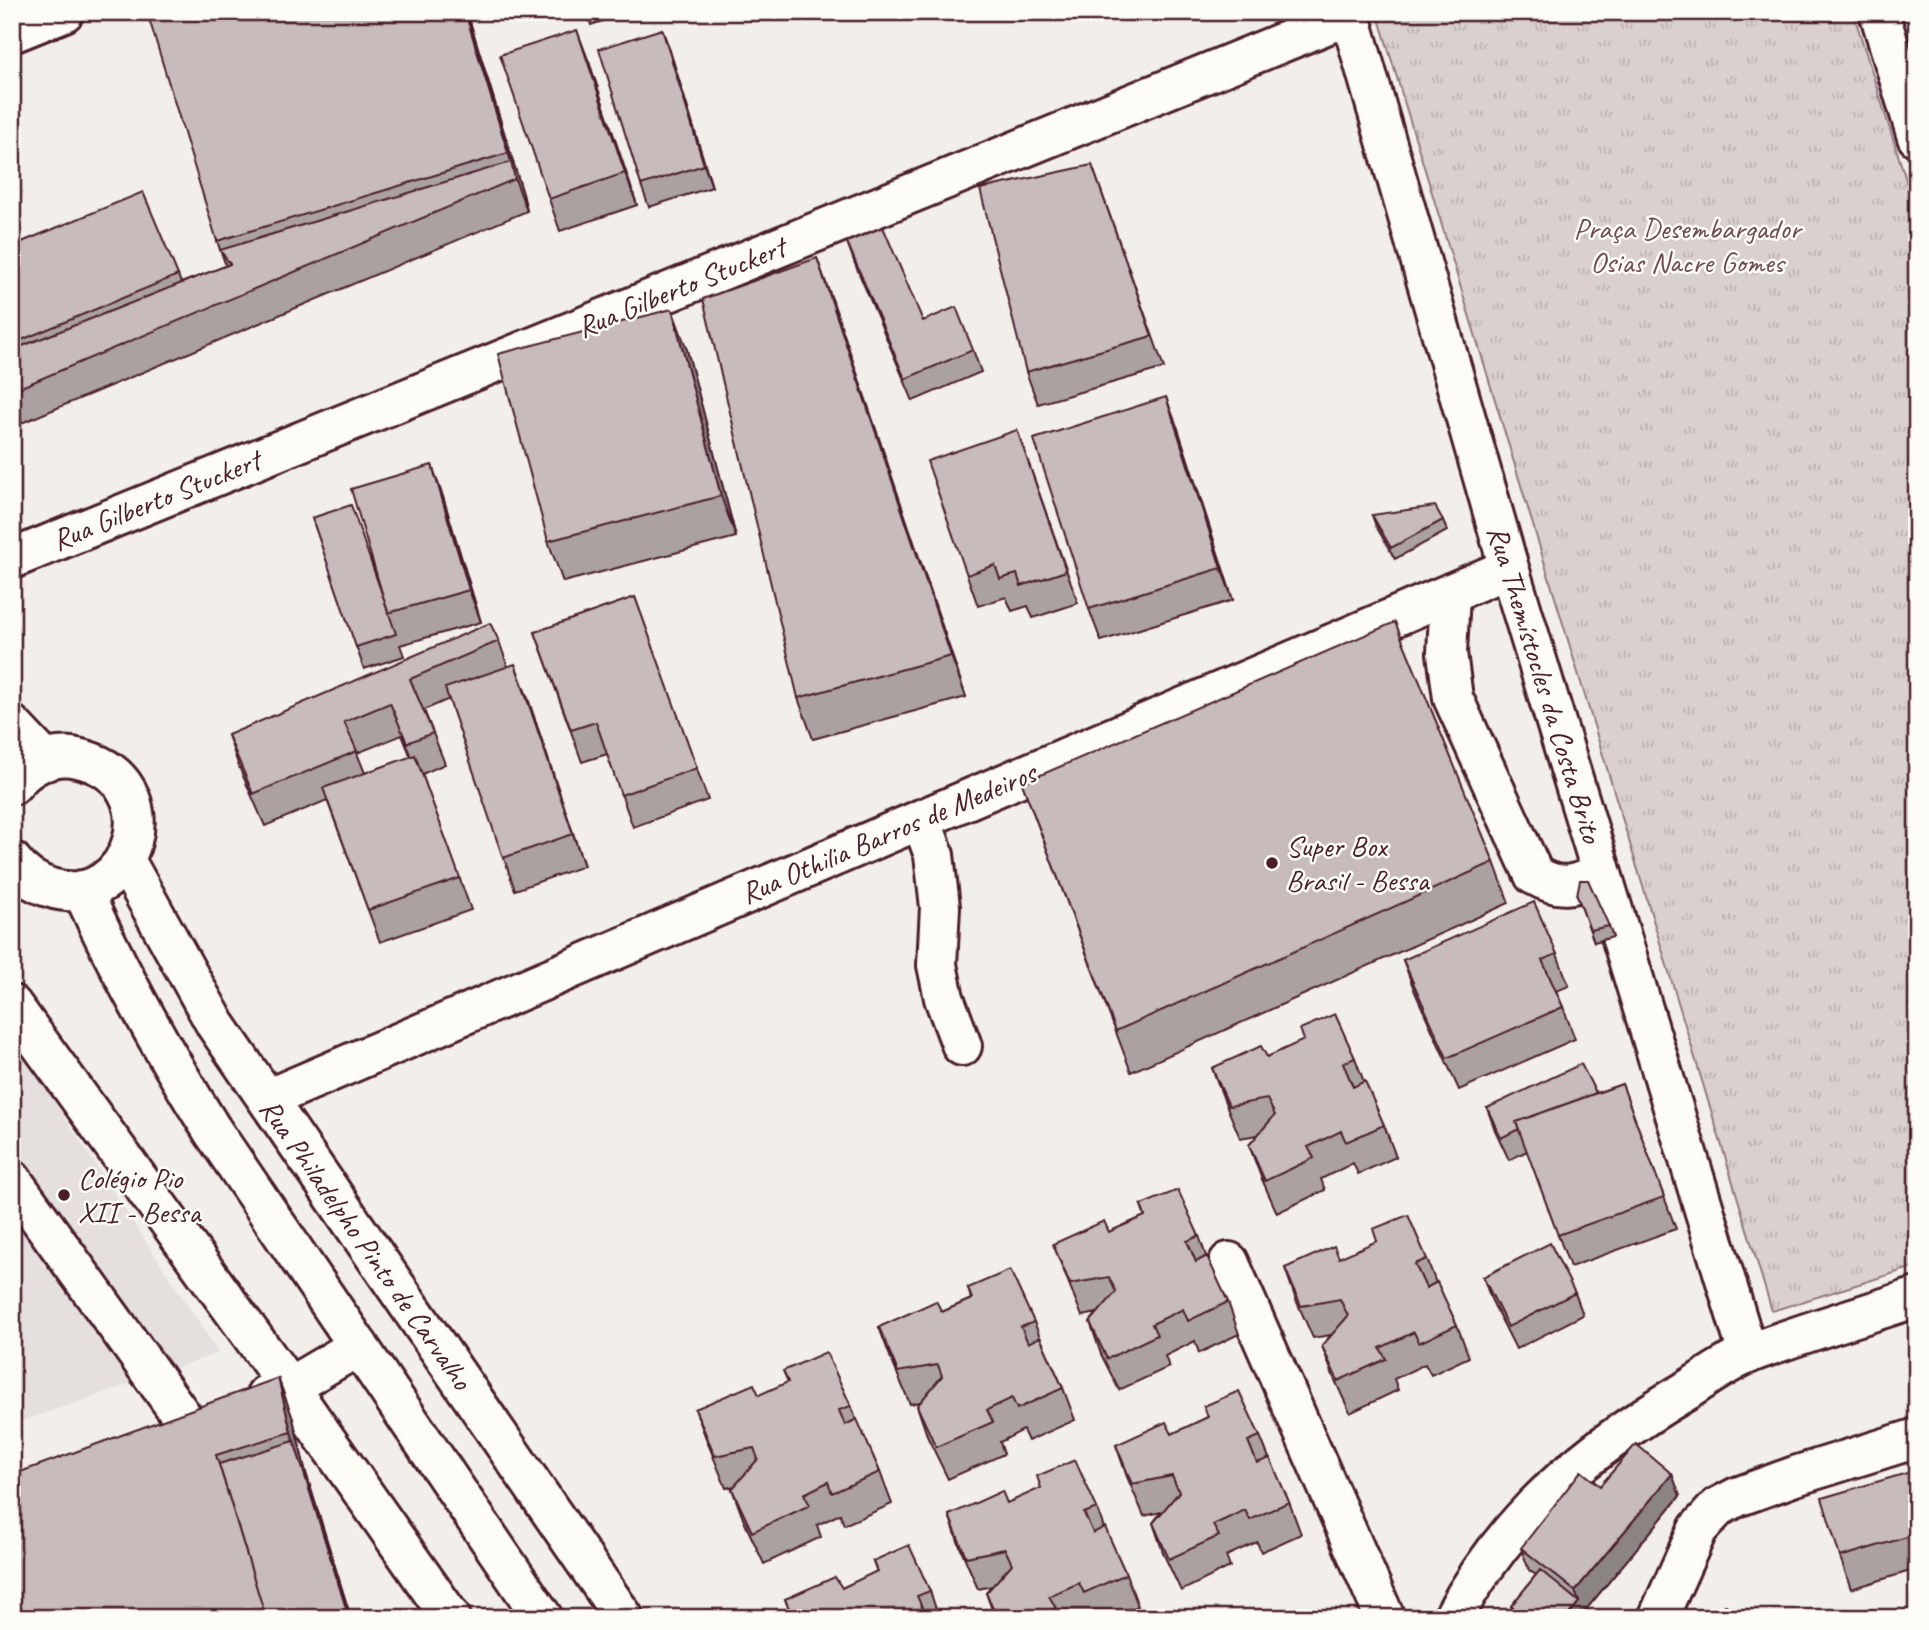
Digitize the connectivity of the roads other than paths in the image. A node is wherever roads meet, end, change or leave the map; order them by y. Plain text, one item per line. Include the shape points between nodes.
1 (64, 12) edge
2 (1879, 12) edge
3 (1349, 14) edge
4 (12, 33) edge
5 (1917, 137) edge
6 (12, 559) edge
7 (1509, 568) junction
8 (1450, 594) junction
9 (12, 725) edge
10 (46, 761) junction
11 (12, 785) edge
12 (921, 819) junction
13 (125, 860) junction
14 (15, 868) edge
15 (1601, 874) junction
16 (82, 890) junction
17 (12, 1005) edge
18 (962, 1046) dead end
19 (267, 1099) junction
20 (12, 1180) edge
21 (1229, 1262) dead end
22 (1917, 1297) edge
23 (359, 1346) junction
24 (1748, 1354) junction
25 (289, 1387) junction
26 (186, 1422) junction
27 (149, 1434) edge
28 (1917, 1438) edge
29 (451, 1618) edge
30 (542, 1618) edge
31 (624, 1618) edge
32 (1385, 1618) edge
33 (1453, 1618) edge
34 (1658, 1618) edge

1 - 4 street
2 - 5 street
3 - 6 street, Rua Gilberto Stuckert
3 - 7 street, Rua Themístocles da Costa Brito
7 - 8 street, Rua Othilia Barros de Medeiros
7 - 15 street, Rua Themístocles da Costa Brito
8 - 12 street, Rua Othilia Barros de Medeiros
8 - 15 street via 1447,653 1453,698 1534,875 1552,885 1573,885
9 - 10 street
10 - 11 street via 38,762
10 - 13 street via 67,755 96,761 119,779 134,804 136,833
12 - 18 street via 934,855 940,907 937,965
12 - 19 street, Rua Othilia Barros de Medeiros
13 - 16 street via 106,880
13 - 19 street, Rua Philadelpho Pinto de Carvalho via 216,1025
14 - 16 street via 37,884 59,891
15 - 24 street, Rua Themístocles da Costa Brito
16 - 23 street, Rua Philadelpho Pinto de Carvalho via 163,1051
17 - 25 street
19 - 31 street, Rua Philadelpho Pinto de Carvalho
20 - 26 street
21 - 32 street
22 - 24 street
23 - 25 street
23 - 30 street, Rua Philadelpho Pinto de Carvalho
24 - 33 street via 1642,1417 1548,1491 1487,1562
25 - 26 street
25 - 29 street
26 - 27 street
28 - 34 street via 1795,1476 1718,1507 1698,1529

